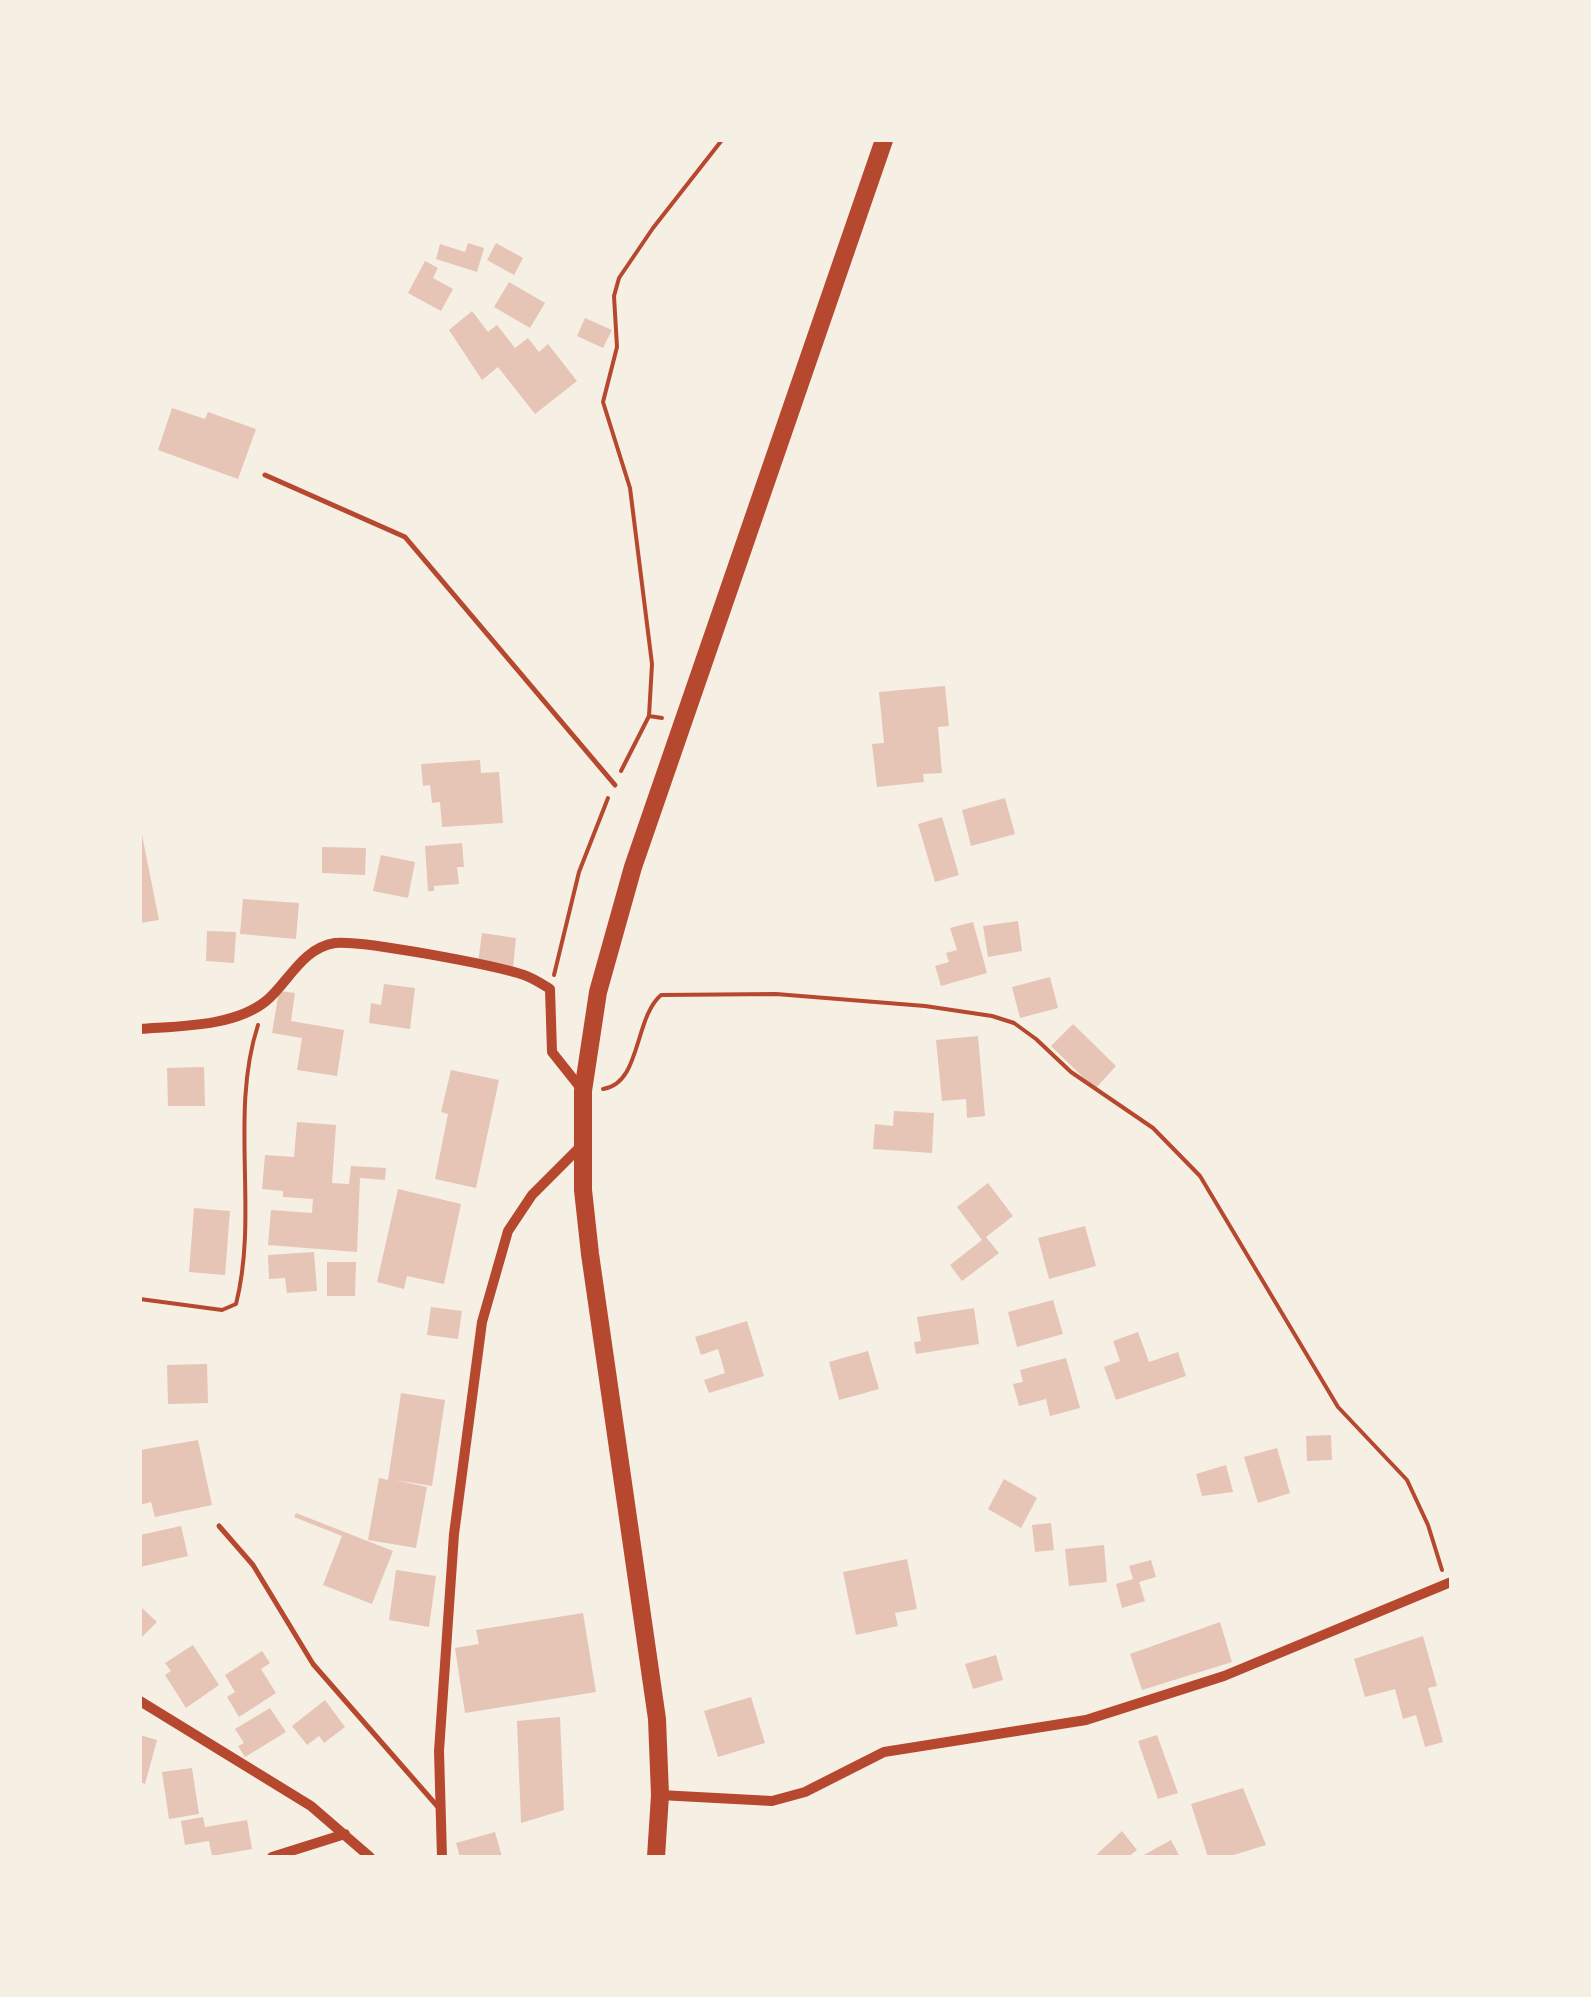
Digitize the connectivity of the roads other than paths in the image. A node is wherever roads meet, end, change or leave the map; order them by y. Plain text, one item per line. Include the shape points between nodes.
1 (884, 140) edge
2 (266, 474) dead end
3 (615, 785) road end
4 (140, 1030) edge
5 (583, 1090) junction
6 (583, 1144) junction
7 (219, 1526) dead end
8 (1448, 1583) edge
9 (140, 1702) edge
10 (660, 1795) junction
11 (438, 1807) junction
12 (345, 1834) junction
13 (272, 1857) edge
14 (370, 1857) edge
15 (442, 1857) edge
16 (656, 1857) edge

1 - 5 main road via 623,903 598,992
2 - 3 lane via 405,537
4 - 5 street via 216,1020 266,1001 300,963 335,944 528,976 550,989 552,1052
5 - 6 main road
6 - 10 main road via 590,1254 647,1623
6 - 11 street via 532,1195 508,1231 486,1302 456,1515
7 - 11 lane via 253,1566 313,1664
8 - 10 street via 1224,1676 1086,1720 884,1752 772,1801
9 - 12 street via 218,1746
10 - 16 main road
11 - 15 street
12 - 13 street
12 - 14 street

